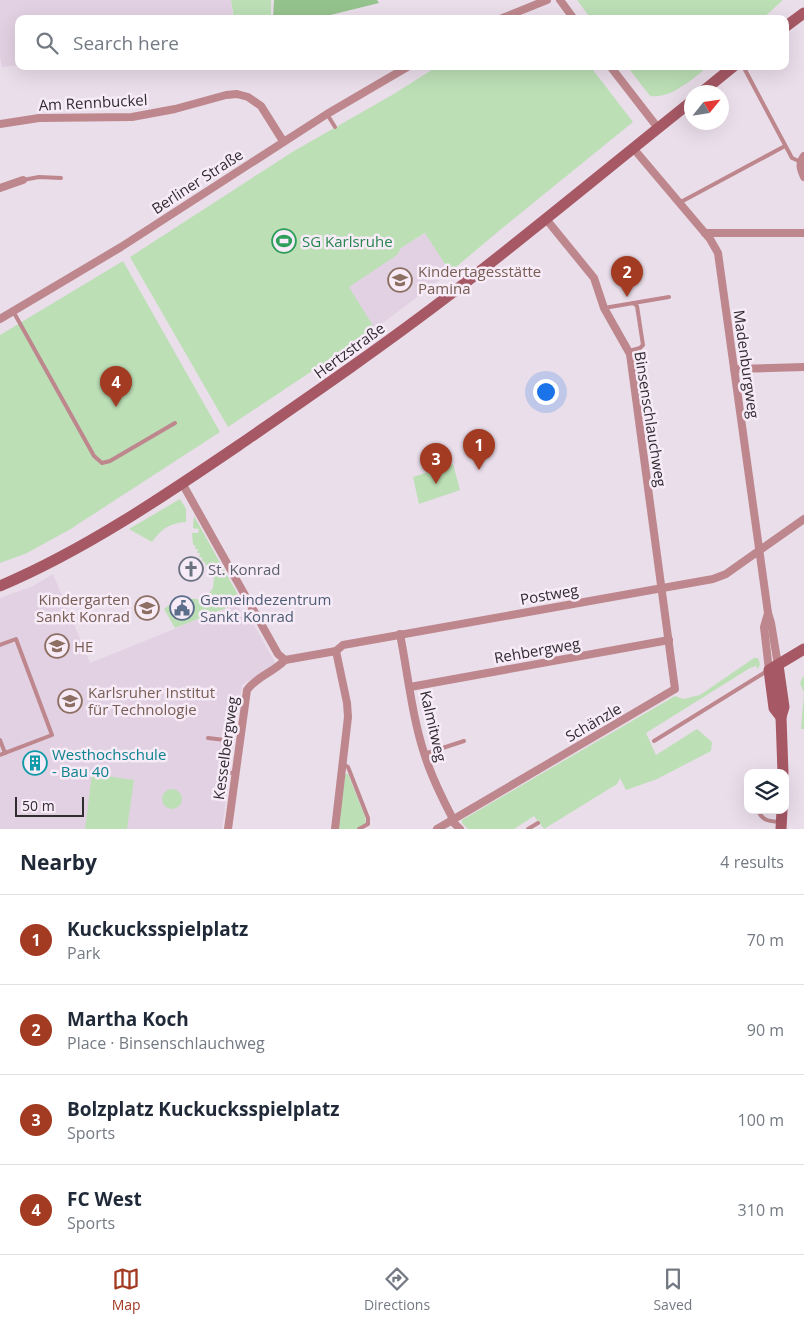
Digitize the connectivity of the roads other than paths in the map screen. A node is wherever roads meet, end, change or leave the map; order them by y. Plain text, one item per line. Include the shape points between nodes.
1 (547, 0) edge
2 (560, 0) edge
3 (510, 15) edge
4 (571, 15) edge
5 (803, 17) edge
6 (789, 25) edge
7 (402, 70) edge
8 (613, 70) edge
9 (729, 70) edge
10 (745, 70) edge
11 (711, 85) edge
12 (684, 107) edge
13 (327, 114) junction
14 (0, 124) edge
15 (334, 127) dead end
16 (658, 128) junction
17 (284, 141) junction
18 (785, 146) junction
19 (633, 148) junction
20 (802, 159) edge
21 (804, 177) edge
22 (61, 178) dead end
23 (23, 180) joint
24 (0, 188) edge
25 (679, 203) junction
26 (546, 219) junction
27 (705, 233) junction
28 (804, 233) edge
29 (669, 297) dead end
30 (633, 303) junction
31 (604, 308) junction
32 (13, 311) junction
33 (0, 319) edge
34 (628, 351) junction
35 (804, 367) edge
36 (734, 369) junction
37 (175, 423) dead end
38 (182, 483) junction
39 (804, 519) edge
40 (759, 550) junction
41 (0, 586) edge
42 (662, 588) junction
43 (400, 634) junction
44 (669, 640) junction
45 (0, 645) edge
46 (804, 649) edge
47 (336, 652) junction
48 (285, 660) junction
49 (774, 667) junction
50 (410, 687) junction
51 (208, 738) dead end
52 (0, 740) edge
53 (464, 741) dead end
54 (654, 741) dead end
55 (5, 753) junction
56 (424, 754) junction
57 (0, 755) edge
58 (343, 764) junction
59 (783, 769) edge
60 (235, 773) junction
61 (760, 814) edge
62 (452, 820) junction
63 (781, 820) edge
64 (538, 822) dead end
65 (228, 829) edge
66 (335, 829) edge
67 (359, 829) edge
68 (436, 829) edge
69 (460, 829) edge
70 (529, 829) edge

1 - 3 street
2 - 4 street
5 - 6 main road
7 - 13 street, Berliner Straße
8 - 16 street
9 - 11 main road
10 - 18 lane
12 - 16 main road, Hertzstraße
13 - 15 lane
13 - 17 street, Berliner Straße
14 - 17 street, Am Rennbuckel via 39,118 132,117 237,94 248,96 261,106
16 - 19 main road, Hertzstraße
17 - 32 street, Berliner Straße via 121,247
18 - 20 lane via 792,158
18 - 25 lane
19 - 25 street, Madenburgweg
19 - 26 main road, Hertzstraße
20 - 21 street
22 - 23 lane
23 - 24 street
25 - 27 street, Madenburgweg
26 - 31 street, Binsenschlauchweg via 594,278
26 - 38 main road, Hertzstraße via 372,352
27 - 28 street
27 - 36 street, Madenburgweg via 718,253
29 - 30 lane
30 - 31 lane
30 - 34 lane via 637,306 642,345
31 - 34 street, Binsenschlauchweg
32 - 33 street, Berliner Straße
32 - 37 lane via 98,461 110,461
34 - 42 street, Binsenschlauchweg
35 - 36 street
36 - 40 street, Madenburgweg
38 - 41 main road, Hertzstraße via 75,549
38 - 48 street via 278,654
39 - 40 street, Postweg
40 - 42 street, Postweg via 721,576
40 - 49 street, Madenburgweg via 771,623
42 - 43 street, Postweg
42 - 44 street, Schänzle
43 - 47 street, Postweg via 343,645
43 - 50 street, Kalmitweg
44 - 50 street, Rehbergweg
44 - 62 street, Schänzle via 673,691
45 - 55 lane via 16,639 52,735
46 - 49 main road
47 - 48 street, Postweg
47 - 58 street via 348,717
48 - 60 street, Kesselbergweg via 247,690
49 - 54 lane
49 - 59 main road via 784,708 781,717
50 - 56 street, Kalmitweg
51 - 60 lane via 225,740 221,772
52 - 55 lane
53 - 56 lane
55 - 57 lane
56 - 62 street, Kalmitweg
58 - 66 street
58 - 67 lane via 348,767 368,818 368,824
60 - 65 street, Kesselbergweg
61 - 63 lane via 766,820
62 - 68 street, Schänzle
62 - 69 street, Kalmitweg
64 - 70 lane

